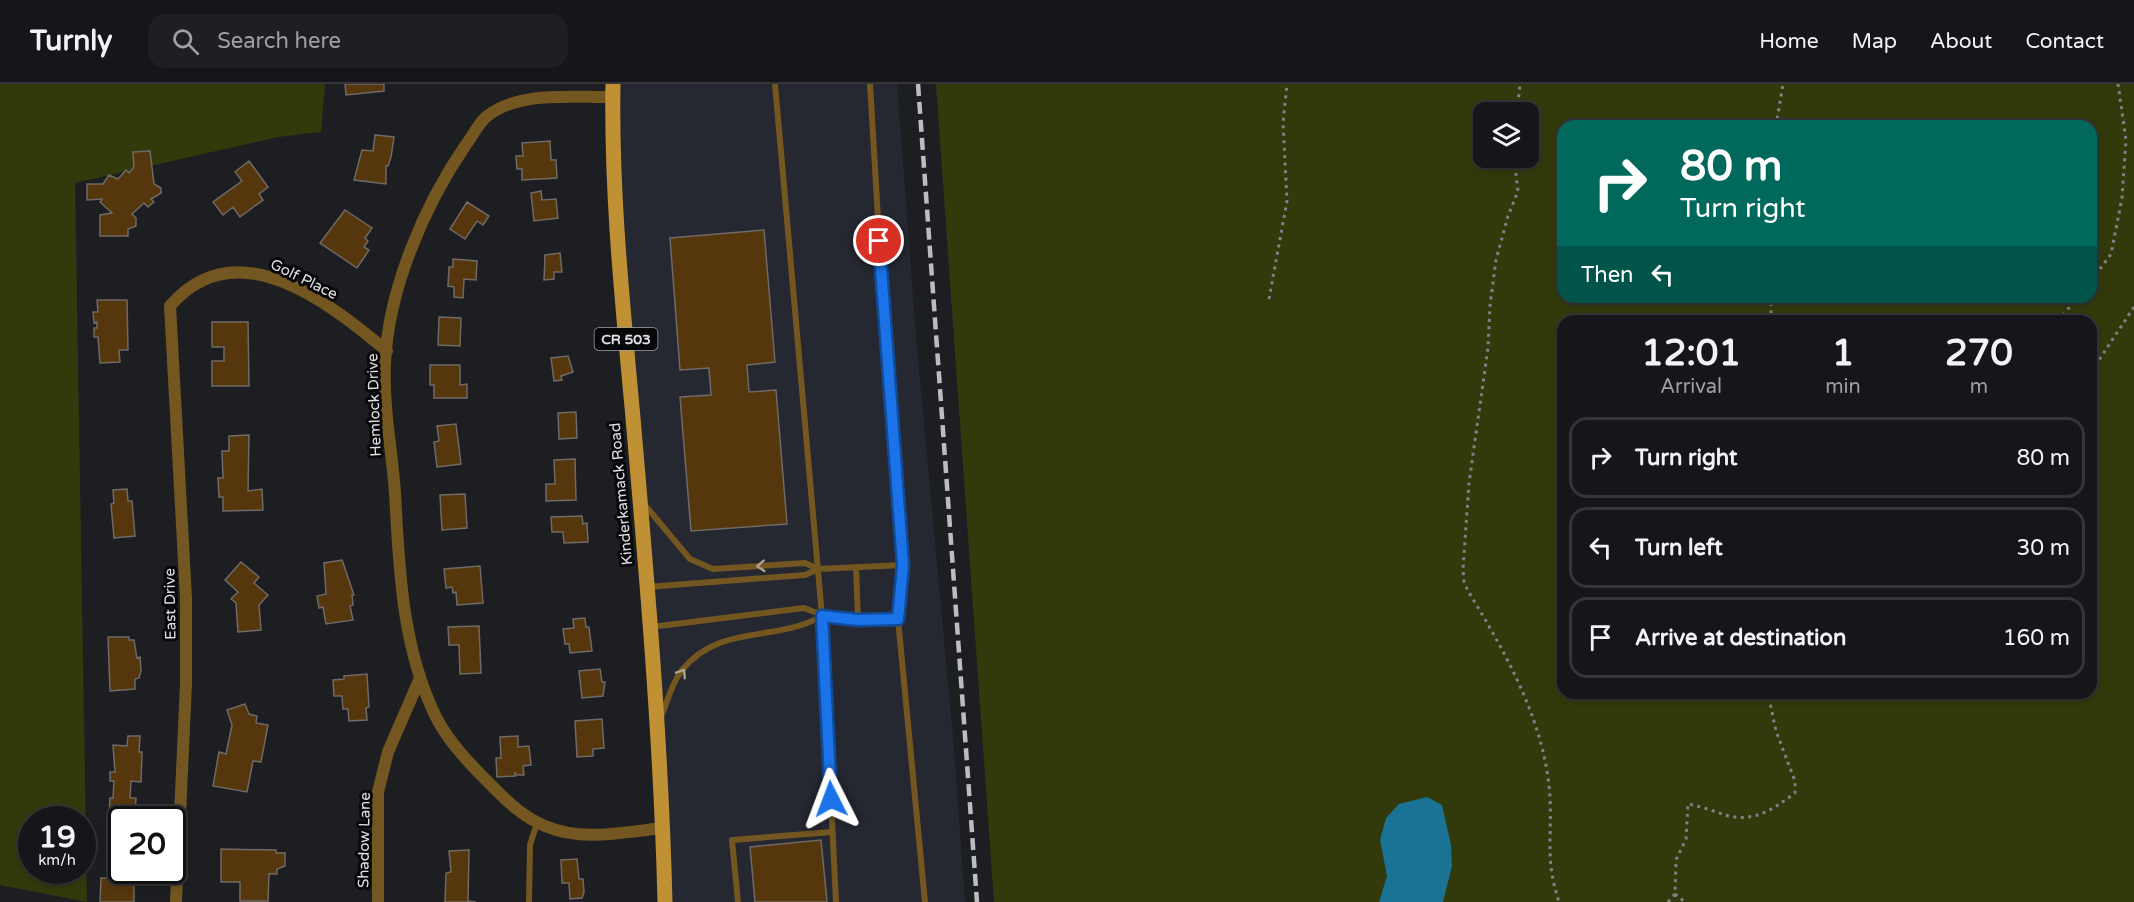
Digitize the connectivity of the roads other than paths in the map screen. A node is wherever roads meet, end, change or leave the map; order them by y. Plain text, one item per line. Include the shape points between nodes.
1 (775, 84) edge
2 (870, 84) edge
3 (613, 91) edge
4 (170, 306) joint
5 (387, 351) junction
6 (640, 499) junction
7 (903, 565) junction
8 (856, 567) junction
9 (818, 569) junction
10 (647, 587) junction
11 (822, 616) junction
12 (898, 619) junction
13 (858, 620) junction
14 (650, 627) junction
15 (420, 678) junction
16 (657, 726) junction
17 (538, 823) junction
18 (663, 828) junction
19 (832, 832) junction
20 (176, 902) edge
21 (378, 902) edge
22 (529, 902) edge
23 (664, 902) edge
24 (738, 902) edge
25 (836, 902) edge
26 (925, 902) edge

1 - 9 lane
2 - 7 lane
3 - 5 street, Hemlock Drive via 520,100 486,117 452,165 416,238 402,276
3 - 6 main road, Kinderkamack Road / CR 503 via 616,225
4 - 5 street, Golf Place via 183,291 212,274 243,270 261,274 324,304
4 - 20 street, East Drive via 186,598
5 - 15 street, Hemlock Drive via 389,440 400,580
9 -> 6 lane via 805,563 713,569 690,559
6 - 10 main road, Kinderkamack Road / CR 503
7 - 8 lane
7 - 12 lane
8 - 9 lane
8 - 13 lane
9 - 10 lane via 805,575
9 - 11 lane
10 - 14 main road, Kinderkamack Road / CR 503
11 - 13 lane
11 - 14 lane via 804,608
16 -> 11 lane via 680,672 702,649 726,639 806,625
11 - 19 lane
12 - 13 lane
12 - 26 lane
14 - 16 main road, Kinderkamack Road / CR 503
15 - 17 street, Hemlock Drive via 436,718 474,768 507,802
15 - 21 street, Shadow Lane via 388,752 378,792
16 - 18 main road, Kinderkamack Road / CR 503
17 - 18 street, Hemlock Drive via 584,836
17 - 22 lane via 530,845
18 - 23 main road, Kinderkamack Road / CR 503
19 - 24 lane via 732,840
19 - 25 lane

